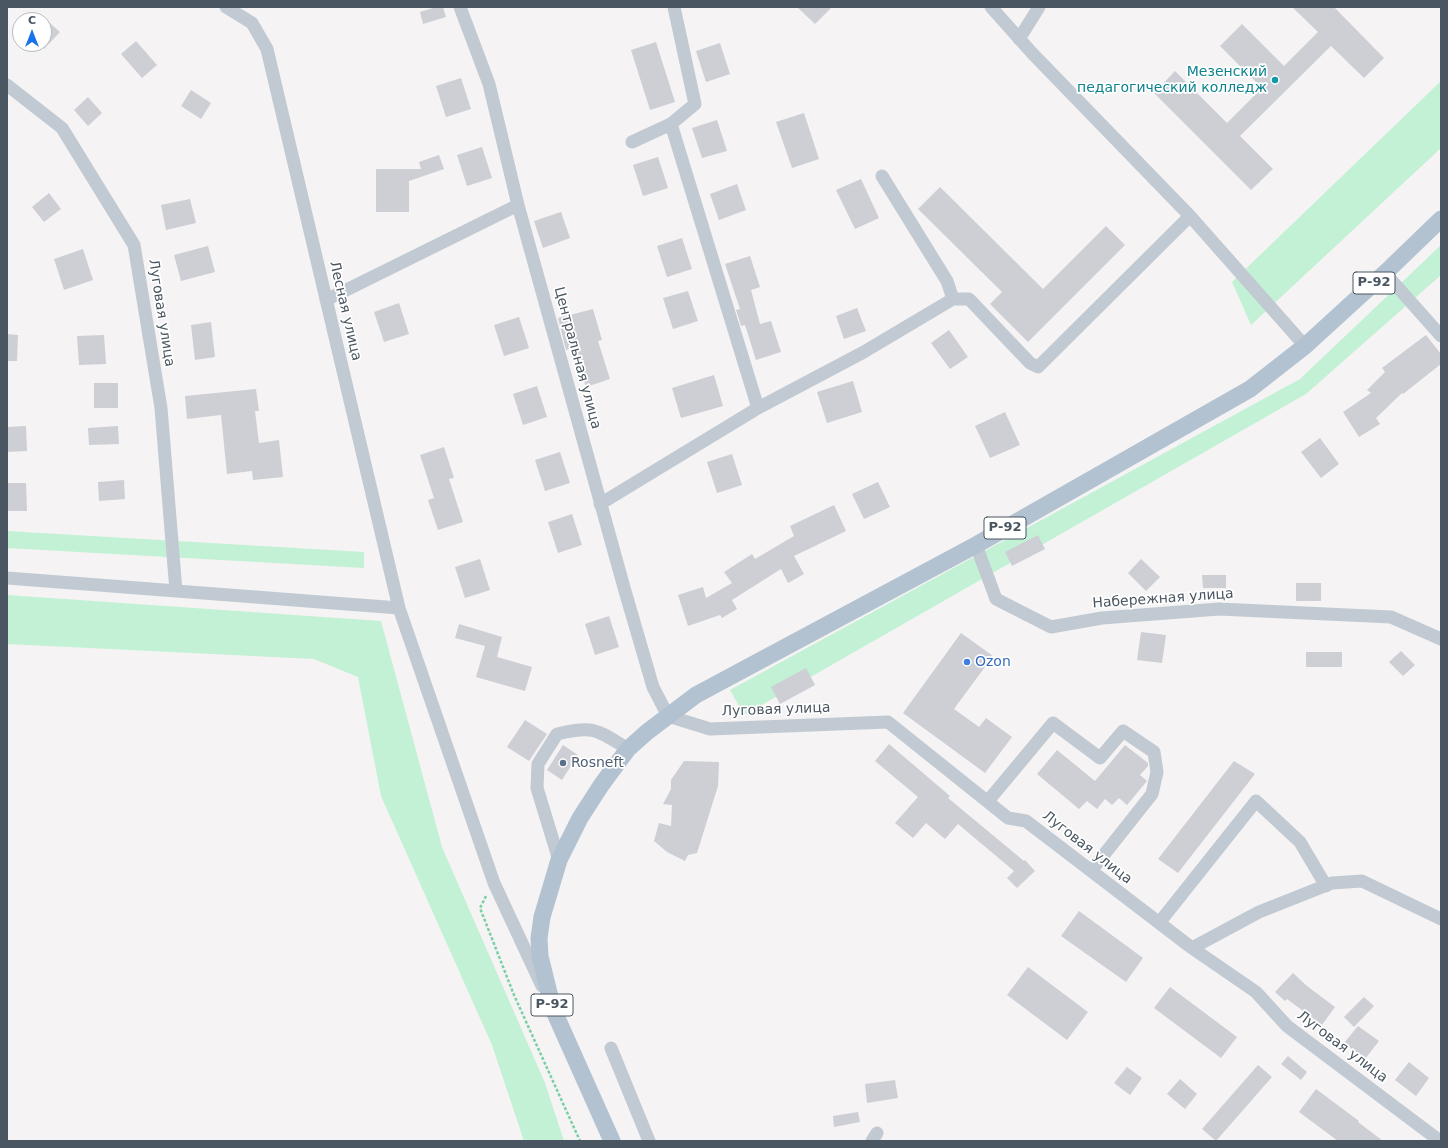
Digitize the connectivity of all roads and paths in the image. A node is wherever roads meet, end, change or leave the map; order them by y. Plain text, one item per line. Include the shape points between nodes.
1 (226, 7) edge
2 (460, 7) edge
3 (674, 7) edge
4 (991, 7) edge
5 (1039, 7) edge
6 (1019, 38) junction
7 (7, 85) edge
8 (671, 124) junction
9 (632, 142) dead end
10 (882, 176) dead end
11 (518, 205) junction
12 (1190, 216) junction
13 (1441, 219) edge
14 (1385, 273) junction
15 (953, 299) junction
16 (326, 300) junction
17 (1441, 336) edge
18 (1305, 346) junction
19 (758, 408) junction
20 (600, 504) junction
21 (976, 545) junction
22 (7, 578) edge
23 (176, 591) junction
24 (399, 608) junction
25 (1441, 638) edge
26 (668, 716) junction
27 (628, 749) junction
28 (988, 801) junction
29 (559, 860) junction
30 (1091, 871) junction
31 (494, 883) junction
32 (1326, 886) junction
33 (1441, 919) edge
34 (1159, 923) junction
35 (1192, 948) junction
36 (553, 1009) junction
37 (611, 1048) dead end
38 (580, 1141) edge
39 (612, 1141) edge
40 (649, 1141) edge
41 (1440, 1141) edge

1 - 16 street, Лесная улица via 252,23 267,49
2 - 11 street, Центральная улица via 489,84
3 - 8 street via 695,104
4 - 6 street
5 - 6 street
6 - 12 street
7 - 23 street, Луговая улица via 62,128 134,245 161,408
8 - 9 street
8 - 19 street
10 - 15 street via 947,281
11 - 16 street
11 - 20 street, Центральная улица
12 - 15 street via 1038,367 1030,363 968,299
12 - 18 street
13 - 14 main road, Р-92
14 - 17 street
14 - 18 main road, Р-92
15 - 19 street via 862,353
16 - 24 street, Лесная улица
18 - 21 main road, Р-92 via 1250,388
19 - 20 street
20 - 26 street, Центральная улица via 654,687
21 - 25 street, Набережная улица via 996,599 1051,627 1102,618 1219,609 1391,617
21 - 26 main road, Р-92 via 696,695
22 - 23 street
23 - 24 street
24 - 31 street, Лесная улица
26 - 27 main road, Р-92
26 - 28 street, Луговая улица via 710,729 888,722
27 - 29 main road, Р-92 via 580,818
27 - 29 street via 598,730 579,728 557,734 538,764 537,788
28 - 30 street, Луговая улица via 1008,818 1026,821
28 - 30 street via 1053,723 1100,758 1123,731 1154,752 1157,772 1152,794
29 - 36 main road, Р-92 via 542,917 539,938 540,956
30 - 34 street, Луговая улица
31 - 36 street, Лесная улица
31 - 38 path via 480,908 514,995
32 - 33 street via 1332,883 1362,881
32 - 34 street via 1300,842 1256,801
32 - 35 street via 1259,912
34 - 35 street, Луговая улица
35 - 41 street, Луговая улица via 1256,992 1287,1026
36 - 39 main road, Р-92
37 - 40 street

